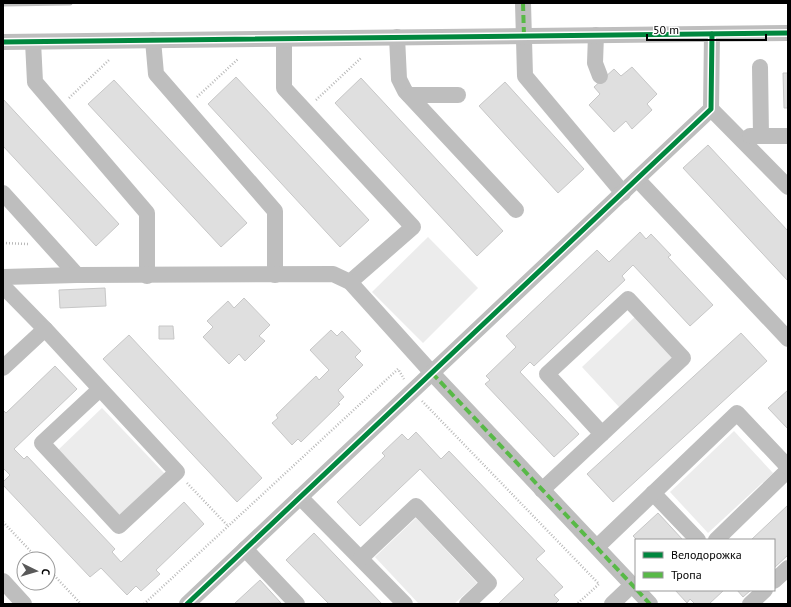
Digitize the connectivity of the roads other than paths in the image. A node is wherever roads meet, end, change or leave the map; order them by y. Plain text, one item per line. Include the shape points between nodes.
1 (523, 3) edge
2 (788, 33) edge
3 (712, 34) junction
4 (596, 35) junction
5 (524, 36) junction
6 (397, 37) junction
7 (284, 38) junction
8 (153, 40) junction
9 (3, 42) edge
10 (33, 42) junction
11 (760, 67) dead end
12 (600, 76) dead end
13 (409, 95) junction
14 (458, 96) dead end
15 (711, 109) junction
16 (739, 135) junction
17 (761, 136) junction
18 (788, 136) edge
19 (637, 179) junction
20 (788, 187) edge
21 (3, 193) edge
22 (623, 193) junction
23 (516, 210) dead end
24 (77, 275) junction
25 (275, 275) junction
26 (147, 276) junction
27 (3, 277) edge
28 (350, 282) junction
29 (3, 286) edge
30 (45, 329) junction
31 (788, 339) edge
32 (3, 368) edge
33 (432, 373) junction
34 (100, 389) junction
35 (602, 434) junction
36 (788, 467) edge
37 (788, 470) edge
38 (542, 490) junction
39 (654, 493) junction
40 (300, 497) junction
41 (697, 539) edge
42 (717, 539) edge
43 (597, 547) junction
44 (245, 549) junction
45 (361, 558) junction
46 (788, 568) edge
47 (775, 580) edge
48 (3, 581) edge
49 (635, 588) edge
50 (638, 591) edge
51 (764, 591) edge
52 (24, 604) edge
53 (186, 604) edge
54 (297, 604) edge
55 (404, 604) edge
56 (467, 604) edge
57 (612, 604) edge
58 (650, 604) edge
59 (750, 604) edge

1 - 5 street
2 - 3 street
3 - 4 street
3 - 15 street
4 - 5 street
4 - 12 street via 595,63
5 - 6 street
5 - 22 street via 525,76
6 - 7 street
6 - 13 street via 398,79
7 - 8 street
7 - 28 street via 284,88 413,227
8 - 10 street
8 - 25 street via 156,74 275,211
9 - 10 street
10 - 26 street via 35,82 147,213
11 - 17 street
13 - 14 street
13 - 23 street
15 - 16 street
15 - 19 street
16 - 17 street
16 - 20 street
17 - 18 street
19 - 22 street
19 - 31 street
21 - 24 street
22 - 33 street
24 - 26 street
24 - 27 street
25 - 26 street
25 - 28 street via 333,274
28 - 33 street
29 - 30 street
30 - 32 street
30 - 34 street
33 - 38 street
33 - 40 street
34 - 34 street via 42,443 119,526 177,472
35 - 35 street via 683,358 628,299 547,374
35 - 38 street
36 - 39 street via 737,413
37 - 42 street
38 - 43 street
39 - 41 street
39 - 43 street
40 - 44 street
40 - 45 street
43 - 49 street
44 - 53 street
44 - 54 street
45 - 55 street
45 - 56 street via 416,506 489,583
46 - 47 street
48 - 52 street
49 - 57 street
50 - 58 street
51 - 59 street

